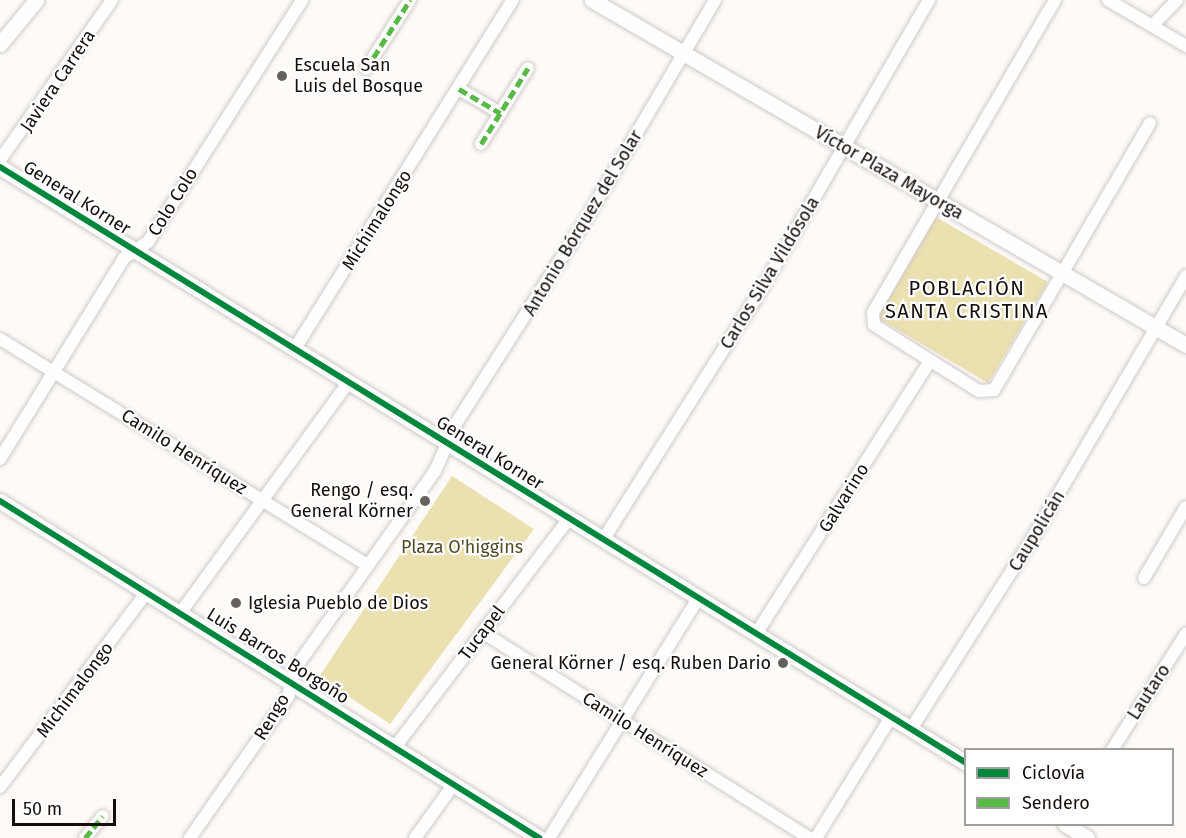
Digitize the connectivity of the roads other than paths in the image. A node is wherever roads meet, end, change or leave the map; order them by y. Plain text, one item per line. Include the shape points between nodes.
1 (36, 0) edge
2 (112, 0) edge
3 (302, 0) edge
4 (410, 0) edge
5 (513, 0) edge
6 (592, 0) edge
7 (715, 0) edge
8 (929, 0) edge
9 (1055, 0) edge
10 (1108, 0) edge
11 (1177, 0) edge
12 (1152, 26) junction
13 (0, 45) edge
14 (1186, 46) edge
15 (685, 53) junction
16 (528, 68) dead end
17 (366, 69) dead end
18 (459, 89) junction
19 (500, 113) junction
20 (1150, 123) dead end
21 (481, 144) dead end
22 (844, 147) junction
23 (0, 160) edge
24 (0, 167) edge
25 (938, 201) junction
26 (133, 251) junction
27 (1063, 274) junction
28 (1186, 276) edge
29 (1155, 328) junction
30 (0, 339) edge
31 (1186, 345) edge
32 (294, 350) junction
33 (930, 361) junction
34 (54, 372) junction
35 (348, 383) junction
36 (448, 444) junction
37 (0, 459) edge
38 (263, 500) junction
39 (0, 501) edge
40 (1186, 507) edge
41 (569, 519) junction
42 (603, 540) junction
43 (368, 565) junction
44 (1144, 578) dead end
45 (147, 592) junction
46 (698, 599) junction
47 (181, 612) junction
48 (482, 632) junction
49 (756, 634) junction
50 (1186, 634) edge
51 (291, 680) junction
52 (891, 717) junction
53 (622, 721) junction
54 (911, 729) junction
55 (395, 747) junction
56 (1113, 748) edge
57 (964, 762) edge
58 (454, 784) junction
59 (0, 787) edge
60 (104, 816) dead end
61 (1067, 826) edge
62 (85, 838) edge
63 (190, 838) edge
64 (415, 838) edge
65 (539, 838) edge
66 (549, 838) edge
67 (808, 838) edge
68 (816, 838) edge
69 (1087, 838) edge

1 - 13 street
2 - 23 street, Javiera Carrera
3 - 26 street, Colo Colo via 148,242
4 - 17 street
5 - 18 street, Michimalongo
6 - 15 street, Víctor Plaza Mayorga
7 - 15 street, Antonio Bórquez del Solar
8 - 22 street, Carlos Silva Vildósola
9 - 25 street
10 - 12 street
11 - 12 street
12 - 14 street
15 - 22 street, Víctor Plaza Mayorga
15 - 36 street, Antonio Bórquez del Solar
16 - 19 street
18 - 19 street
18 - 32 street, Michimalongo
19 - 21 street
20 - 27 street
22 - 25 street, Víctor Plaza Mayorga
22 - 42 street, Carlos Silva Vildósola via 717,364
24 - 26 street, General Korner
25 - 27 street, Víctor Plaza Mayorga
25 - 33 street via 872,322
26 - 32 street, General Korner
26 - 34 street, Colo Colo
27 - 29 street, Víctor Plaza Mayorga
27 - 33 street via 989,392
28 - 29 street, Caupolicán
29 - 31 street, Víctor Plaza Mayorga
29 - 54 street, Caupolicán via 1032,539
30 - 34 street, Camilo Henríquez
32 - 35 street, General Korner
33 - 49 street, Galvarino
34 - 37 street, Colo Colo
34 - 38 street, Camilo Henríquez
35 - 36 street, General Korner
35 - 38 street
36 - 41 street, General Korner
36 - 43 street, Rengo via 435,471
38 - 43 street, Camilo Henríquez
38 - 47 street
39 - 45 street, Luis Barros Borgoño
40 - 44 street
41 - 42 street, General Korner
41 - 48 street, Tucapel
42 - 46 street, General Korner
43 - 51 street, Rengo
45 - 47 street, Luis Barros Borgoño
45 - 59 street, Michimalongo
46 - 49 street, General Korner
46 - 53 street
47 - 51 street, Luis Barros Borgoño
48 - 53 street, Camilo Henríquez
48 - 55 street, Tucapel
49 - 52 street, General Korner
50 - 56 street, Lautaro
51 - 55 street, Luis Barros Borgoño
51 - 63 street, Rengo via 288,697
52 - 54 street, General Korner
52 - 68 street
53 - 66 street
53 - 67 street, Camilo Henríquez
54 - 57 street, General Korner
55 - 58 street, Luis Barros Borgoño
58 - 64 street
58 - 65 street, Luis Barros Borgoño
60 - 62 street
61 - 69 street

